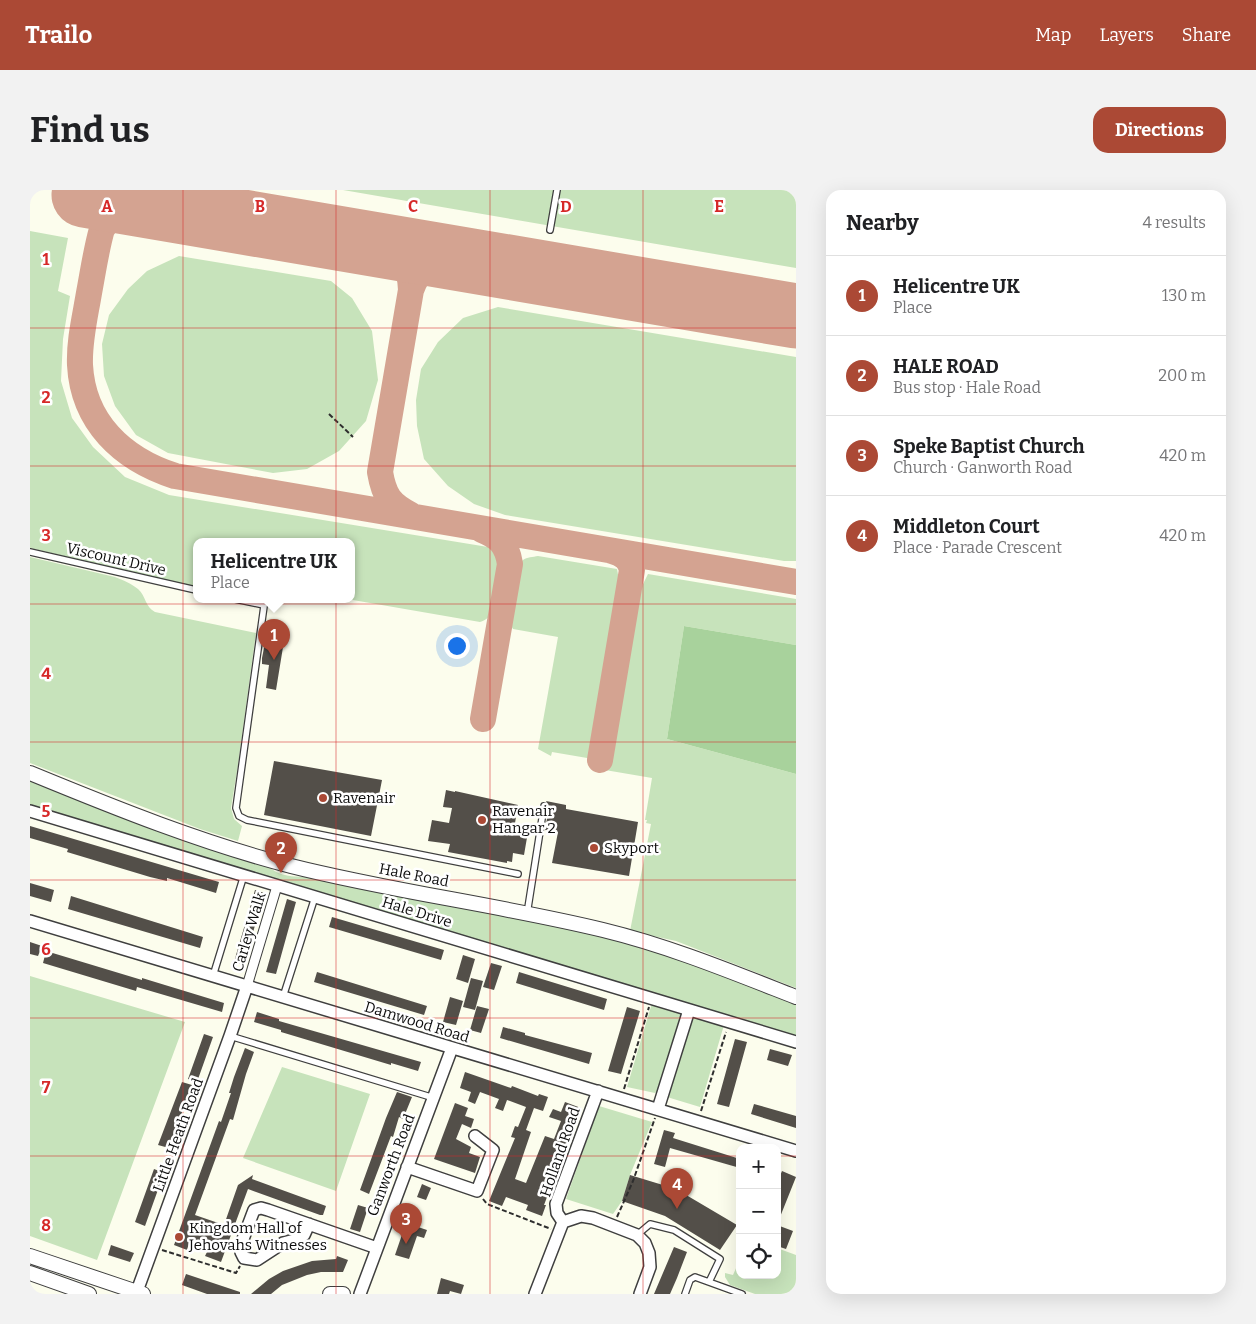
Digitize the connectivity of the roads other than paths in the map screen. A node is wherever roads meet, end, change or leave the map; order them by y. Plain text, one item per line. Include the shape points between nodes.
1 (558, 190) edge
2 (550, 230) dead end
3 (30, 552) edge
4 (193, 589) edge
5 (264, 603) edge
6 (30, 773) edge
7 (544, 806) dead end
8 (30, 811) edge
9 (518, 874) dead end
10 (244, 875) junction
11 (277, 886) junction
12 (315, 897) junction
13 (527, 914) junction
14 (30, 921) edge
15 (213, 976) junction
16 (247, 986) junction
17 (283, 997) junction
18 (796, 997) edge
19 (689, 1010) junction
20 (230, 1036) junction
21 (796, 1042) edge
22 (452, 1048) junction
23 (598, 1092) junction
24 (434, 1098) junction
25 (658, 1109) junction
26 (475, 1136) dead end
27 (796, 1151) edge
28 (406, 1167) junction
29 (309, 1224) junction
30 (560, 1227) junction
31 (637, 1235) junction
32 (376, 1248) junction
33 (30, 1256) edge
34 (30, 1273) edge
35 (709, 1282) junction
36 (138, 1293) edge
37 (89, 1294) edge
38 (330, 1294) edge
39 (343, 1294) edge
40 (360, 1294) edge
41 (535, 1294) edge
42 (640, 1294) edge
43 (685, 1294) edge
44 (742, 1294) edge

1 - 2 lane
3 - 4 lane, Viscount Drive
5 - 9 lane via 236,808 239,816
6 - 13 street, Hale Road via 200,839 264,858
7 - 13 lane
8 - 10 street, Hale Drive
10 - 11 street, Hale Drive
10 - 15 lane
11 - 12 street, Hale Drive
11 - 16 street, Carley Walk
12 - 17 lane
12 - 19 street, Hale Drive
13 - 18 street, Hale Road via 655,944
14 - 15 street, Damwood Road
15 - 16 street, Damwood Road
16 - 17 street, Damwood Road
16 - 20 street, Little Heath Road
17 - 22 street, Damwood Road
19 - 21 street, Hale Drive
19 - 25 street
20 - 24 lane
20 - 36 street, Little Heath Road
22 - 23 street, Damwood Road
22 - 24 street, Ganworth Road
23 - 25 street, Damwood Road
23 - 30 street, Holland Road via 556,1204
24 - 28 street, Ganworth Road
25 - 27 street, Damwood Road
26 - 28 street via 494,1150 477,1191
28 - 32 street, Ganworth Road
29 - 29 street via 261,1208 254,1210 240,1248 244,1258 257,1260 283,1243 298,1239
29 - 32 street
30 - 31 street via 581,1216
30 - 41 street
31 - 35 lane via 650,1224 674,1230 720,1258
31 - 42 street via 645,1243 650,1266
32 - 40 street, Ganworth Road
33 - 36 street
34 - 37 street
35 - 43 lane via 695,1277 690,1280
35 - 44 lane
38 - 39 street

